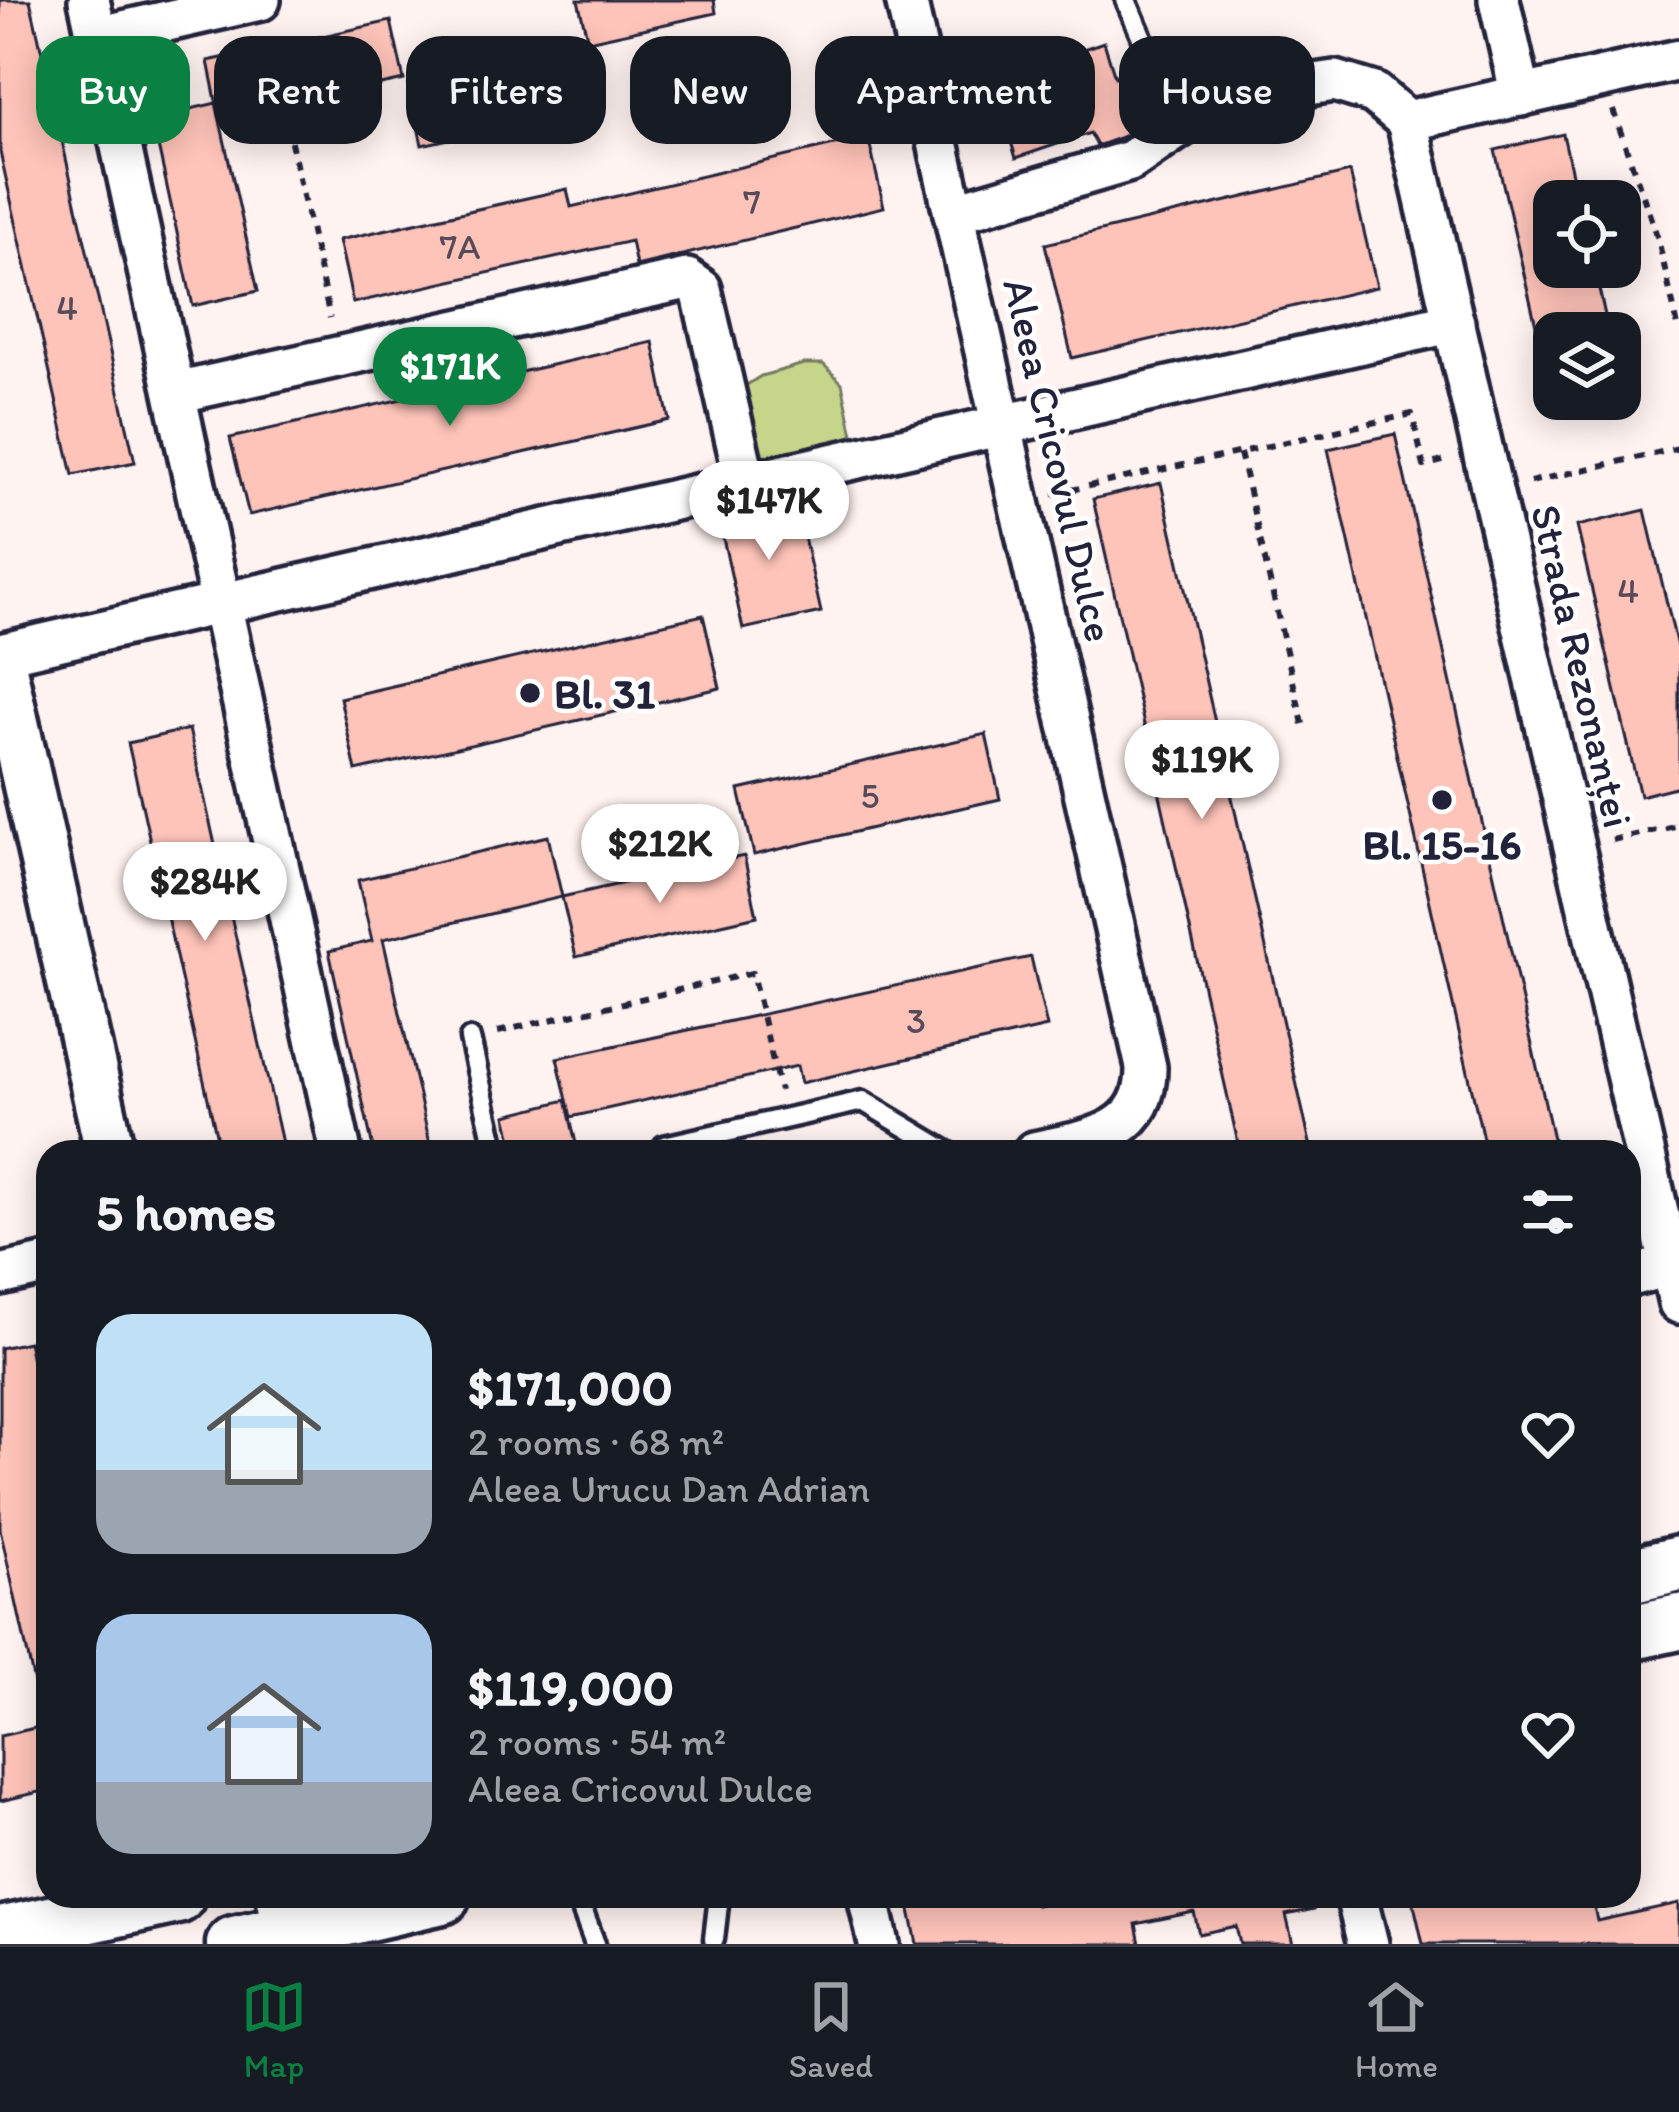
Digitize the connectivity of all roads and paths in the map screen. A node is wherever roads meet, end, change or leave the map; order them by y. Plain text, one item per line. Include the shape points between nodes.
1 (260, 0) edge
2 (906, 0) edge
3 (1126, 0) edge
4 (1499, 0) edge
5 (93, 18) edge
6 (1141, 36) edge
7 (1679, 60) edge
8 (1602, 78) junction
9 (1315, 85) edge
10 (1521, 96) junction
11 (1407, 121) junction
12 (292, 144) edge
13 (1156, 144) edge
14 (954, 212) junction
15 (1454, 322) junction
16 (1679, 331) edge
17 (339, 357) junction
18 (176, 393) junction
19 (1002, 425) junction
20 (1679, 448) edge
21 (1240, 452) junction
22 (1483, 452) junction
23 (746, 484) junction
24 (1492, 491) junction
25 (1020, 501) junction
26 (222, 603) junction
27 (0, 657) edge
28 (1303, 724) dead end
29 (1679, 825) edge
30 (1574, 849) junction
31 (470, 1039) joint
32 (786, 1118) junction
33 (107, 1140) edge
34 (338, 1140) edge
35 (493, 1140) edge
36 (690, 1140) edge
37 (928, 1140) edge
38 (1083, 1140) edge
39 (36, 1267) edge
40 (0, 1275) edge
41 (1641, 1277) edge
42 (1676, 1278) edge
43 (1679, 1564) edge
44 (1641, 1573) edge
45 (1679, 1622) edge
46 (1641, 1630) edge
47 (123, 1908) edge
48 (376, 1908) edge
49 (582, 1908) edge
50 (718, 1908) edge
51 (871, 1908) edge
52 (1359, 1908) edge
53 (287, 1924) edge
54 (0, 1935) edge
55 (714, 1939) dead end
56 (234, 1944) edge
57 (595, 1944) edge
58 (879, 1944) edge
59 (1368, 1944) edge

1 - 5 street
2 - 14 street, Aleea Cricovul Dulce
3 - 6 lane
4 - 10 street
5 - 18 street
7 - 8 street
8 - 10 street
8 - 16 path via 1658,239
9 - 11 street via 1335,81 1374,92
10 - 11 street
11 - 15 street, Strada Rezonanței
12 - 17 path
13 - 14 street via 1130,161
14 - 19 street, Aleea Cricovul Dulce
15 - 19 street
15 - 22 street, Strada Rezonanței
17 - 18 street
17 - 23 street via 696,280
18 - 26 street
19 - 23 street
19 - 25 street, Aleea Cricovul Dulce
20 - 24 path
21 - 22 path via 1412,414 1424,466
21 - 25 path
21 - 28 path
22 - 24 street, Strada Rezonanței
23 - 26 street
24 - 30 street, Strada Rezonanței
25 - 38 street, Aleea Cricovul Dulce via 1146,1088 1115,1132
26 - 27 street
26 - 34 street
27 - 33 street
29 - 30 path
30 - 42 street, Strada Rezonanței
31 - 32 path via 752,973
31 - 35 lane
32 - 36 lane
32 - 37 lane via 863,1101
39 - 40 street
41 - 42 street
43 - 44 main road
45 - 46 main road
47 - 54 main road
48 - 53 main road
49 - 57 lane
50 - 55 lane
51 - 58 street
52 - 59 street
53 - 56 main road

